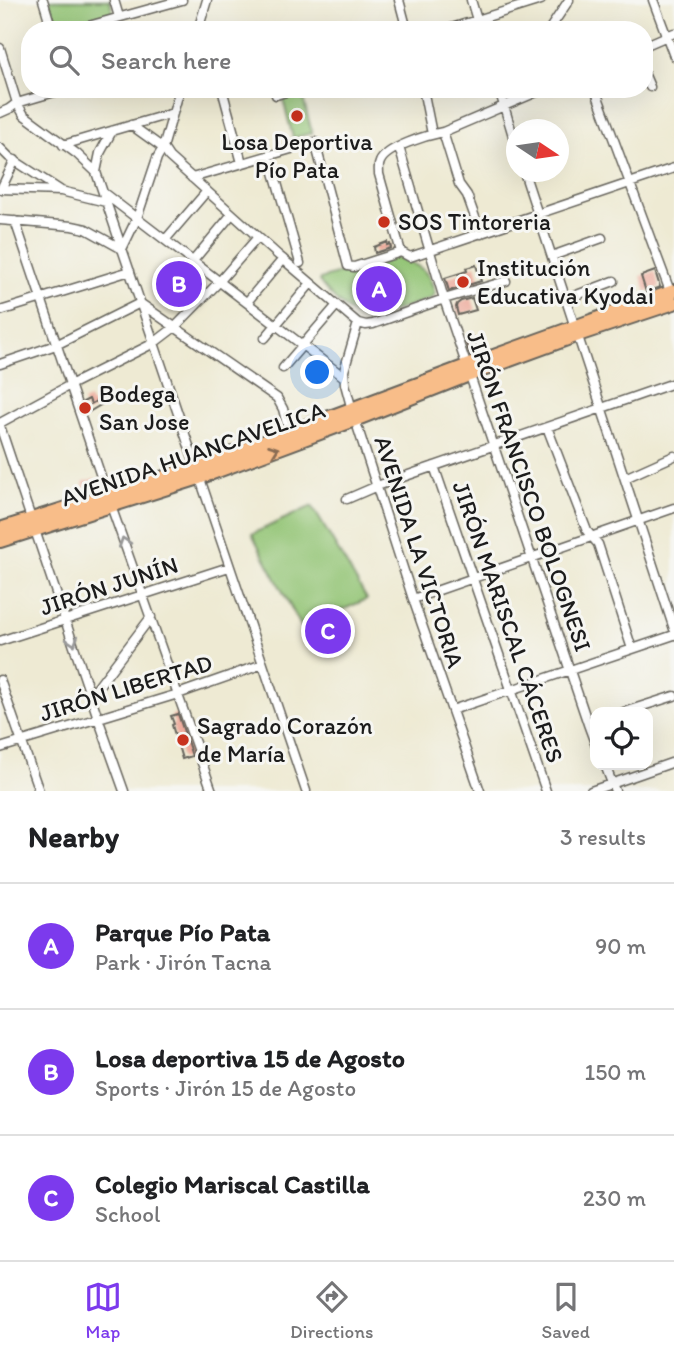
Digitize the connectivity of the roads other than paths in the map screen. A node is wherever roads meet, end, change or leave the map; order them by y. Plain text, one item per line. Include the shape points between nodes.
1 (43, 0) edge
2 (114, 0) edge
3 (183, 0) edge
4 (207, 0) edge
5 (398, 0) edge
6 (471, 0) edge
7 (541, 0) edge
8 (558, 0) edge
9 (569, 0) edge
10 (653, 0) edge
11 (562, 9) junction
12 (119, 17) junction
13 (477, 20) junction
14 (49, 21) edge
15 (105, 21) edge
16 (202, 21) edge
17 (404, 21) edge
18 (474, 21) edge
19 (555, 21) edge
20 (670, 35) edge
21 (653, 42) edge
22 (0, 48) edge
23 (674, 56) edge
24 (34, 98) edge
25 (177, 98) edge
26 (224, 98) edge
27 (425, 98) edge
28 (504, 98) edge
29 (512, 98) edge
30 (524, 98) edge
31 (599, 98) edge
32 (17, 103) junction
33 (508, 105) junction
34 (0, 113) edge
35 (173, 113) junction
36 (511, 119) edge
37 (131, 125) junction
38 (112, 131) junction
39 (443, 132) junction
40 (432, 134) junction
41 (63, 145) junction
42 (399, 147) junction
43 (0, 148) edge
44 (163, 148) junction
45 (269, 155) junction
46 (15, 160) junction
47 (242, 163) junction
48 (674, 168) edge
49 (96, 172) junction
50 (192, 178) junction
51 (527, 182) edge
52 (630, 183) junction
53 (1, 189) edge
54 (61, 191) junction
55 (207, 191) junction
56 (103, 193) junction
57 (106, 202) junction
58 (232, 214) junction
59 (538, 214) junction
60 (136, 218) junction
61 (0, 220) edge
62 (15, 221) junction
63 (481, 234) junction
64 (258, 237) junction
65 (602, 238) dead end
66 (165, 240) junction
67 (122, 249) junction
68 (430, 251) junction
69 (401, 252) junction
70 (552, 256) junction
71 (283, 259) junction
72 (193, 261) junction
73 (300, 263) dead end
74 (130, 271) junction
75 (614, 281) dead end
76 (219, 282) junction
77 (506, 282) dead end
78 (311, 283) junction
79 (41, 299) junction
80 (444, 299) junction
81 (566, 299) junction
82 (673, 299) edge
83 (247, 302) junction
84 (140, 303) junction
85 (337, 306) junction
86 (0, 311) edge
87 (358, 323) junction
88 (276, 325) junction
89 (176, 327) junction
90 (577, 331) junction
91 (265, 338) dead end
92 (154, 343) junction
93 (56, 345) junction
94 (303, 345) junction
95 (0, 365) edge
96 (284, 368) dead end
97 (468, 370) junction
98 (344, 377) junction
99 (674, 383) edge
100 (70, 385) junction
101 (602, 408) junction
102 (354, 415) junction
103 (0, 424) edge
104 (547, 427) junction
105 (289, 432) junction
106 (493, 445) junction
107 (674, 456) edge
108 (434, 466) junction
109 (197, 472) junction
110 (625, 478) junction
111 (377, 485) junction
112 (347, 499) dead end
113 (109, 500) junction
114 (674, 508) edge
115 (638, 520) junction
116 (34, 524) junction
117 (0, 529) edge
118 (592, 536) junction
119 (0, 541) edge
120 (531, 558) junction
121 (229, 567) junction
122 (472, 578) junction
123 (143, 595) junction
124 (413, 599) junction
125 (151, 617) junction
126 (66, 620) junction
127 (674, 629) edge
128 (674, 635) edge
129 (0, 641) edge
130 (632, 649) junction
131 (262, 664) junction
132 (569, 670) junction
133 (0, 680) edge
134 (511, 690) junction
135 (178, 694) junction
136 (91, 696) junction
137 (674, 696) edge
138 (640, 707) edge
139 (452, 709) junction
140 (98, 718) junction
141 (590, 721) edge
142 (21, 741) junction
143 (0, 748) edge
144 (674, 762) edge
145 (606, 770) edge
146 (614, 787) edge
147 (39, 791) edge
148 (124, 791) edge
149 (212, 791) edge
150 (306, 791) edge
151 (480, 791) edge
152 (546, 791) edge
153 (591, 791) edge

1 - 14 street
2 - 12 street
3 - 12 street
4 - 16 street
5 - 17 street
6 - 13 street
7 - 13 street
8 - 11 street
9 - 11 street
10 - 20 street
11 - 19 street
12 - 15 street
13 - 18 street
20 - 21 street
20 - 23 street
22 - 32 street
24 - 32 street
25 - 35 street
26 - 47 street
27 - 40 street
28 - 33 street
29 - 33 street
30 - 33 street
31 - 52 street
32 - 34 street
32 - 41 street via 24,115
33 - 36 street
33 - 39 street
35 - 37 street
35 - 44 street
37 - 38 street
37 - 44 street
38 - 41 street
38 - 49 street
39 - 40 street
39 - 63 street via 458,184 467,195
40 - 42 street
41 - 49 street
42 - 68 street, JIRÓN FRANCISCO BOLOGNESI
42 - 69 street via 382,159 379,169
43 - 46 street
44 - 50 street
44 - 60 street
45 - 47 street
45 - 69 street via 315,142 348,266
45 - 73 street
46 - 53 street
46 - 54 street
47 - 50 street
48 - 52 street
49 - 56 street
50 - 55 street
51 - 59 street
52 - 59 street
52 - 82 street
53 - 54 street
54 - 57 street
55 - 58 street
55 - 66 street
56 - 57 street
56 - 60 street
57 - 67 street
58 - 64 street
58 - 72 street
59 - 63 street
59 - 70 street
60 - 66 street
60 - 67 street
61 - 62 street
62 - 67 street via 86,229
62 - 79 street
63 - 68 street
64 - 71 street
64 - 76 street
65 - 70 street
66 - 72 street
67 - 74 street
68 - 69 street via 411,257
68 - 80 street, JIRÓN FRANCISCO BOLOGNESI
70 - 81 street
71 - 78 street
71 - 83 street
72 - 76 street
74 - 79 street
74 - 84 street
75 - 81 street
76 - 83 street
76 - 89 street
77 - 80 street
78 - 85 street
78 - 88 street
79 - 86 street
79 - 93 street
80 - 87 street via 366,326
80 - 97 street, JIRÓN FRANCISCO BOLOGNESI
81 - 90 street
82 - 90 highway, AVENIDA HUANCAVELICA
83 - 88 street
84 - 89 street
84 - 92 street
84 - 93 street
85 - 87 street
85 - 94 street
87 - 98 street, AVENIDA LA VICTORIA
88 - 91 street
88 - 94 street
89 - 92 street
89 - 105 street via 277,398
90 - 97 highway, AVENIDA HUANCAVELICA
90 - 101 street
92 - 100 street
92 - 109 street
93 - 95 street
93 - 100 street
94 - 96 street
94 - 98 street
97 - 102 highway, AVENIDA HUANCAVELICA
97 - 106 street, JIRÓN FRANCISCO BOLOGNESI
98 - 102 street, AVENIDA LA VICTORIA
99 - 101 street
100 - 103 street
100 - 113 street
101 - 104 street
101 - 110 street
102 - 105 highway, AVENIDA HUANCAVELICA
109 -> 102 highway, AVENIDA HUANCAVELICA
102 - 111 street, AVENIDA LA VICTORIA
103 - 116 street
104 - 106 street
104 - 118 street
105 - 109 highway, AVENIDA HUANCAVELICA
106 - 108 street
106 - 120 street, JIRÓN FRANCISCO BOLOGNESI
107 - 110 street
108 - 111 street
108 - 122 street, JIRÓN MARISCAL CÁCERES
109 - 113 highway, AVENIDA HUANCAVELICA
109 - 121 street
110 - 115 street
111 - 112 street
111 - 124 street, AVENIDA LA VICTORIA
113 - 116 highway, AVENIDA HUANCAVELICA
123 -> 113 street
114 - 115 street
115 - 118 street
115 - 127 street
116 - 117 highway, AVENIDA HUANCAVELICA
116 - 119 highway, AVENIDA HUANCAVELICA
116 - 126 street
118 - 120 street
118 - 130 street
120 - 122 street
120 - 132 street, JIRÓN FRANCISCO BOLOGNESI
121 - 123 street, JIRÓN JUNÍN
121 - 131 street
122 - 124 street
122 - 134 street, JIRÓN MARISCAL CÁCERES
123 - 125 street
123 - 126 street, JIRÓN JUNÍN
124 - 139 street, AVENIDA LA VICTORIA
125 - 135 street
125 - 136 street
126 - 129 street, JIRÓN JUNÍN
126 -> 136 street
128 - 130 street
130 - 132 street
131 - 135 street, JIRÓN LIBERTAD
131 - 150 street
132 - 134 street
132 - 141 street, JIRÓN FRANCISCO BOLOGNESI
133 - 142 street
134 - 139 street
134 - 152 street, JIRÓN MARISCAL CÁCERES
135 - 140 street, JIRÓN LIBERTAD
135 - 149 street
136 - 140 street
137 - 138 street
139 - 151 street, AVENIDA LA VICTORIA
140 - 142 street, JIRÓN LIBERTAD
140 - 148 street
142 - 143 street, JIRÓN LIBERTAD
142 - 147 street
144 - 146 street
145 - 146 street
146 - 153 street

